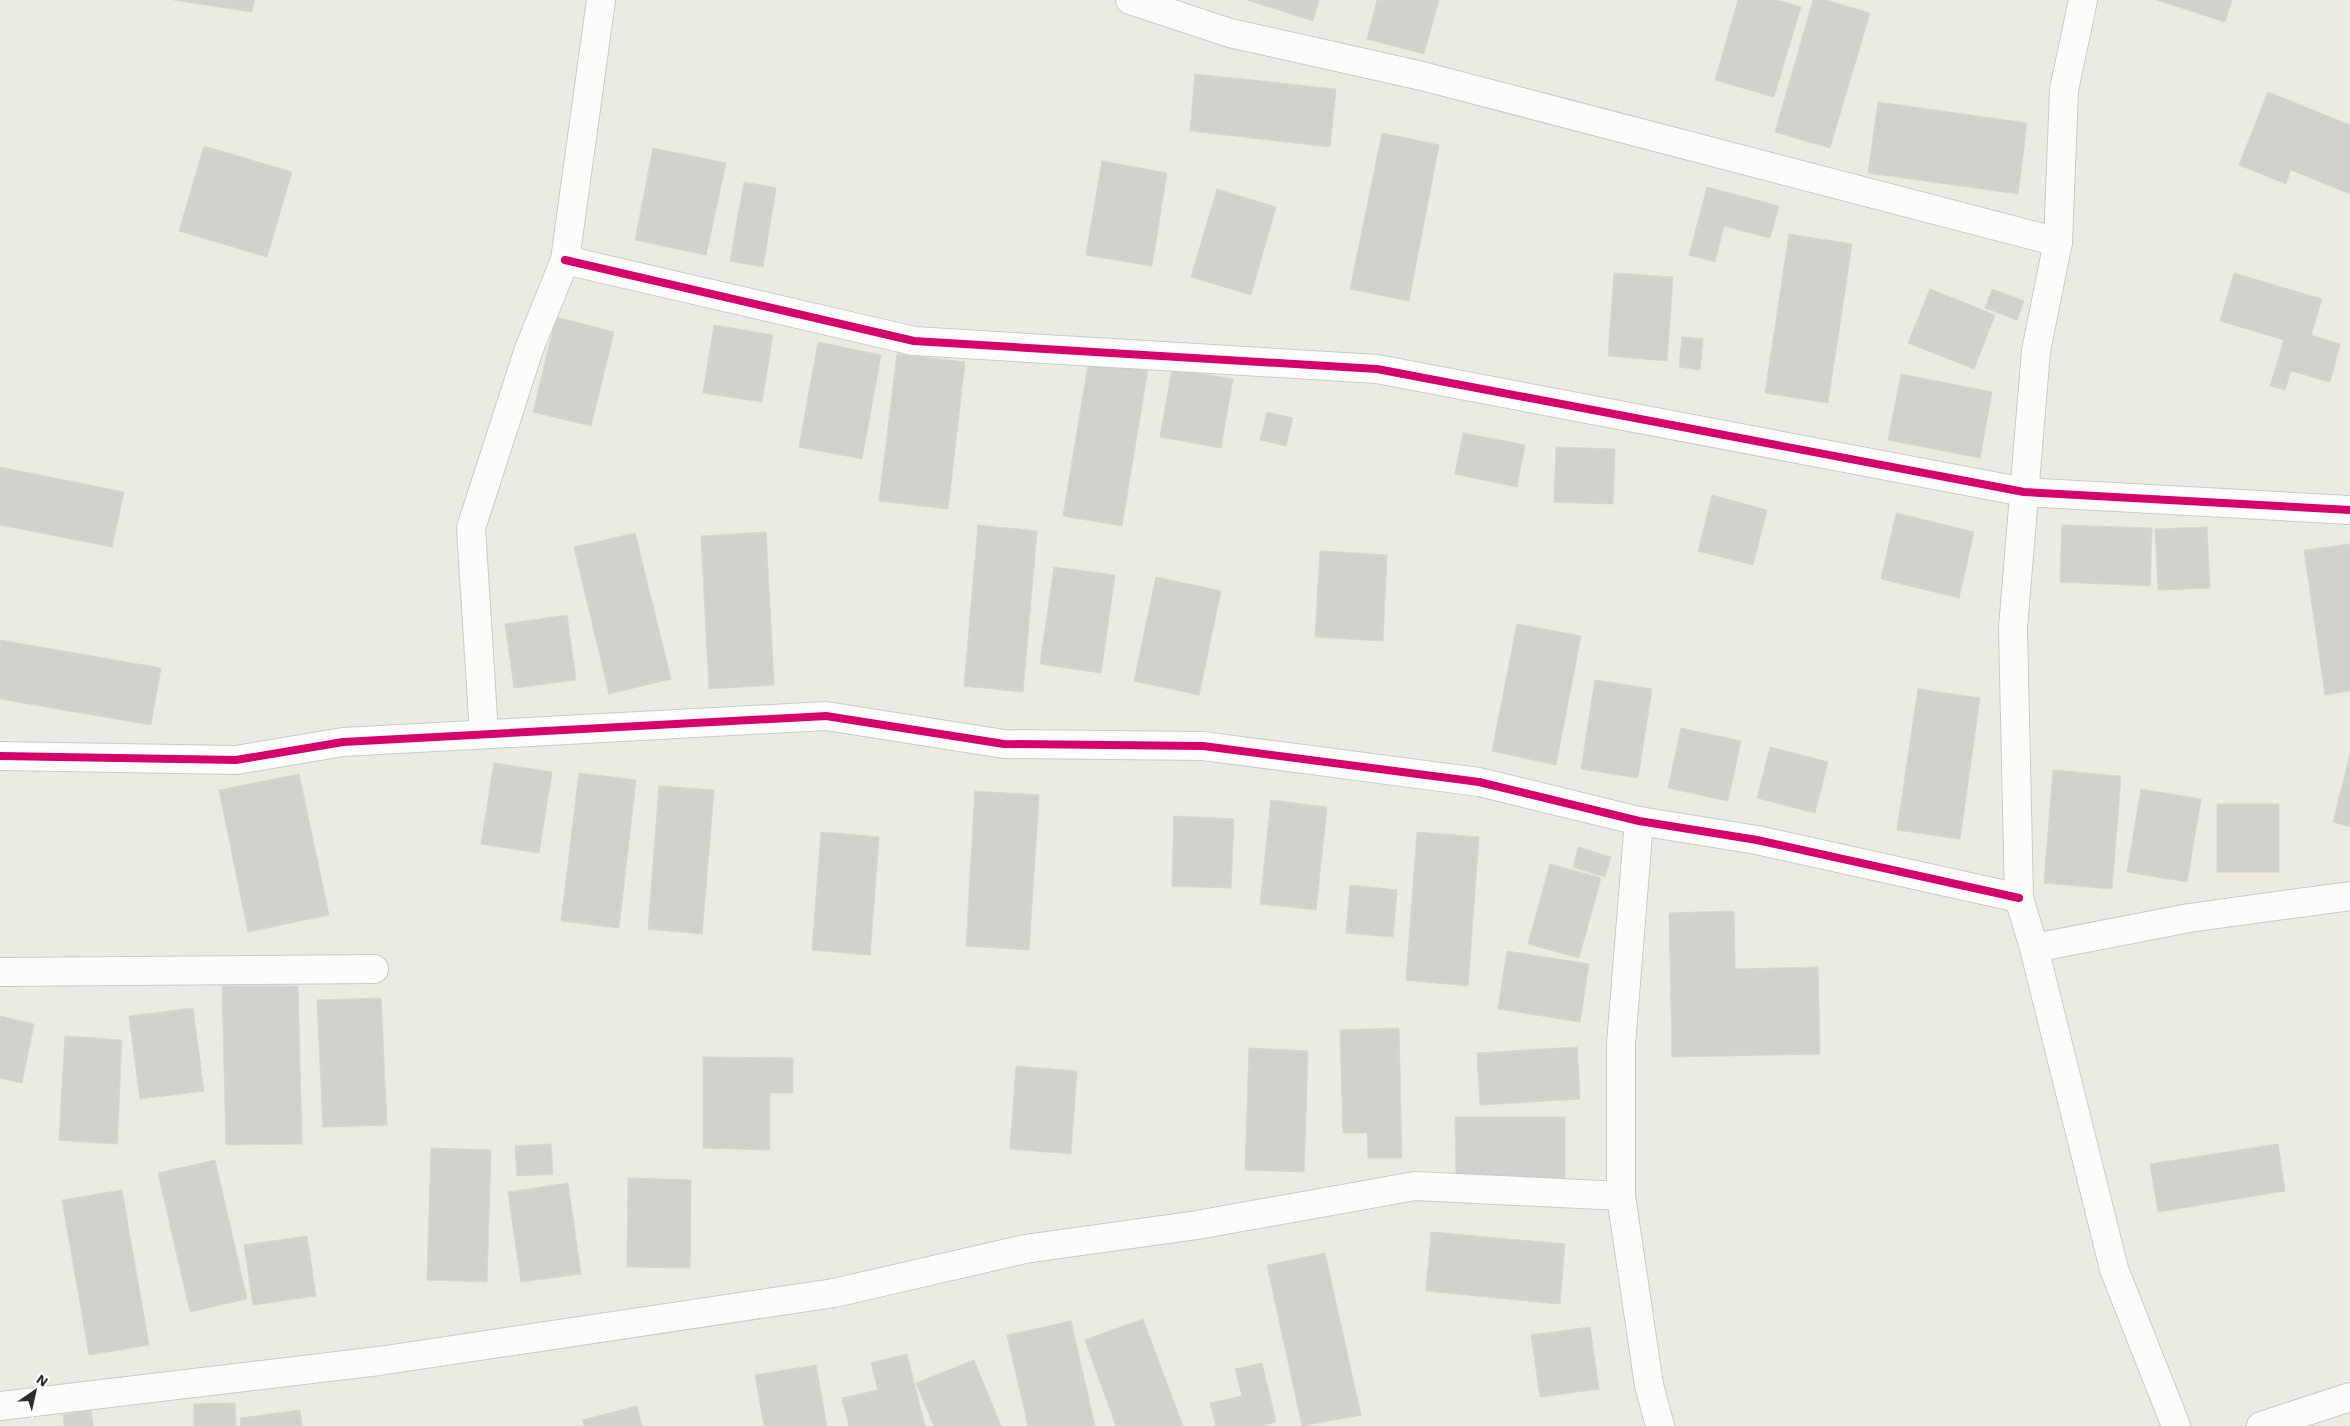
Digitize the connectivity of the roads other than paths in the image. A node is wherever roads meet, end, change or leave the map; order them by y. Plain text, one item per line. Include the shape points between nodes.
1 (601, 0) edge
2 (1130, 0) edge
3 (2084, 0) edge
4 (2058, 242) junction
5 (565, 260) junction
6 (2024, 492) junction
7 (2350, 510) edge
8 (484, 734) junction
9 (0, 756) edge
10 (1639, 821) junction
11 (2350, 896) edge
12 (2019, 898) junction
13 (2034, 948) junction
14 (374, 969) dead end
15 (0, 972) edge
16 (1621, 1196) junction
17 (2350, 1397) edge
18 (0, 1406) edge
19 (1660, 1426) edge
20 (2176, 1426) edge
21 (2261, 1426) edge

1 - 5 street
2 - 4 street via 1230,33 1422,76
3 - 4 street via 2064,90
4 - 6 street via 2036,351
5 - 6 street via 914,341 1377,369
5 - 8 street via 529,349 471,528
6 - 7 street
6 - 12 street via 2013,628
8 - 9 street via 343,742 236,760
8 - 10 street via 826,716 1004,744 1203,746 1479,782
10 - 12 street via 1757,840
10 - 16 street via 1622,1044
11 - 13 street via 2189,918
12 - 13 street
13 - 20 street via 2114,1269
14 - 15 street
16 - 18 street via 1414,1186 1197,1225 1025,1249 834,1293 378,1362
16 - 19 street via 1650,1385
17 - 21 street

